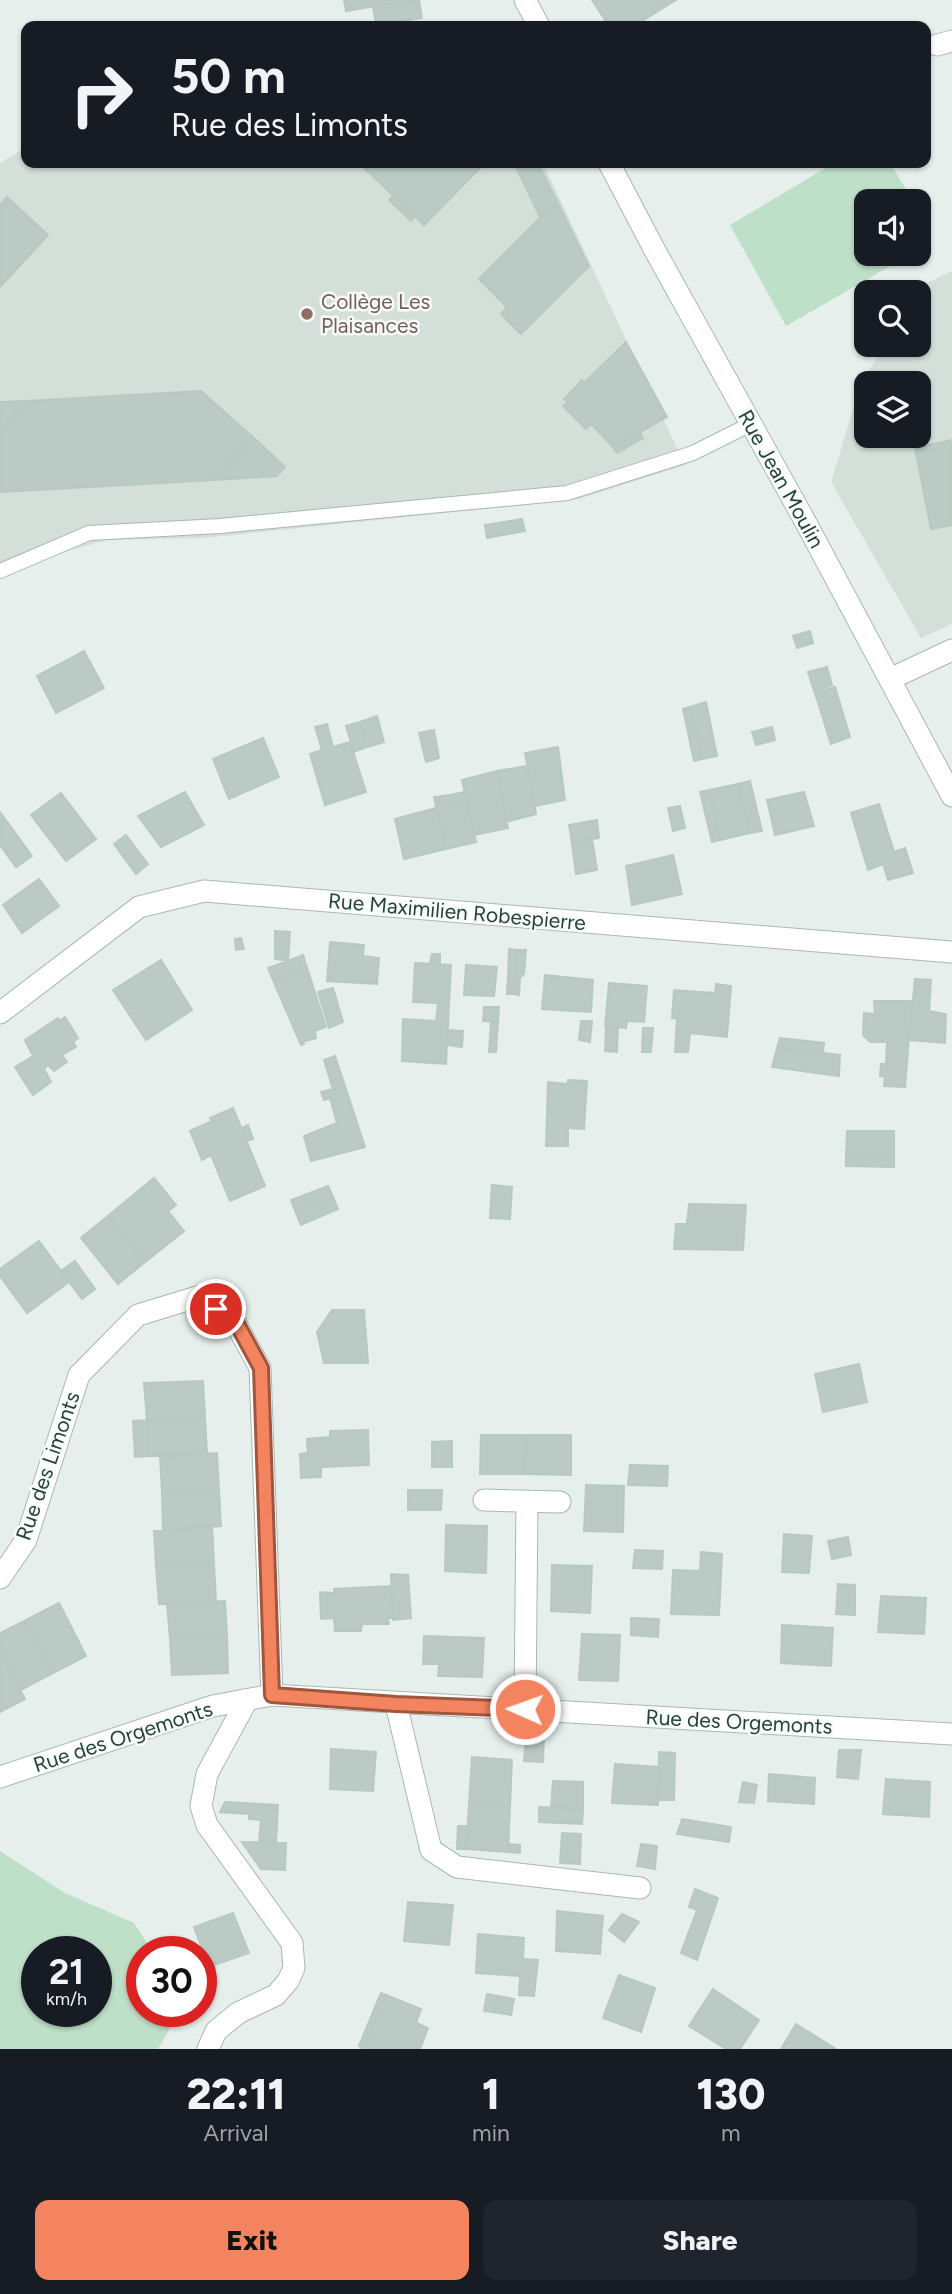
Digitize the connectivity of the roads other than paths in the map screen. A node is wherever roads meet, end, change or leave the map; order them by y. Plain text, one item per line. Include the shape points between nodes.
1 (525, 0) edge
2 (536, 21) edge
3 (613, 168) edge
4 (751, 424) junction
5 (0, 571) edge
6 (952, 650) edge
7 (890, 679) junction
8 (952, 796) edge
9 (952, 952) edge
10 (0, 1013) edge
11 (484, 1500) dead end
12 (527, 1501) junction
13 (560, 1502) dead end
14 (0, 1578) edge
15 (272, 1695) junction
16 (247, 1700) junction
17 (396, 1704) junction
18 (525, 1709) junction
19 (952, 1734) edge
20 (0, 1777) edge
21 (640, 1888) dead end
22 (208, 2049) edge

1 - 2 street
3 - 4 street, Rue Jean Moulin
4 - 5 lane via 693,453 567,493 220,526 89,533
4 - 7 street, Rue Jean Moulin
6 - 7 street
7 - 8 street, Rue Jean Moulin
9 - 10 street, Rue Maximilien Robespierre via 204,891 139,906
11 - 12 street
12 - 13 street
12 - 18 street
14 - 15 street, Rue des Limonts via 26,1540 79,1375 138,1315 197,1297 236,1322 261,1368
15 - 16 street, Rue des Orgemonts
15 - 17 street, Rue des Orgemonts
16 - 20 street, Rue des Orgemonts via 213,1706
16 - 22 street, Rue des Orgemonts via 207,1774 201,1806 207,1825 292,1943 294,1968 276,1995 237,2013 216,2031
17 - 18 street, Rue des Orgemonts
17 - 21 street via 431,1850 457,1867
18 - 19 street, Rue des Orgemonts

